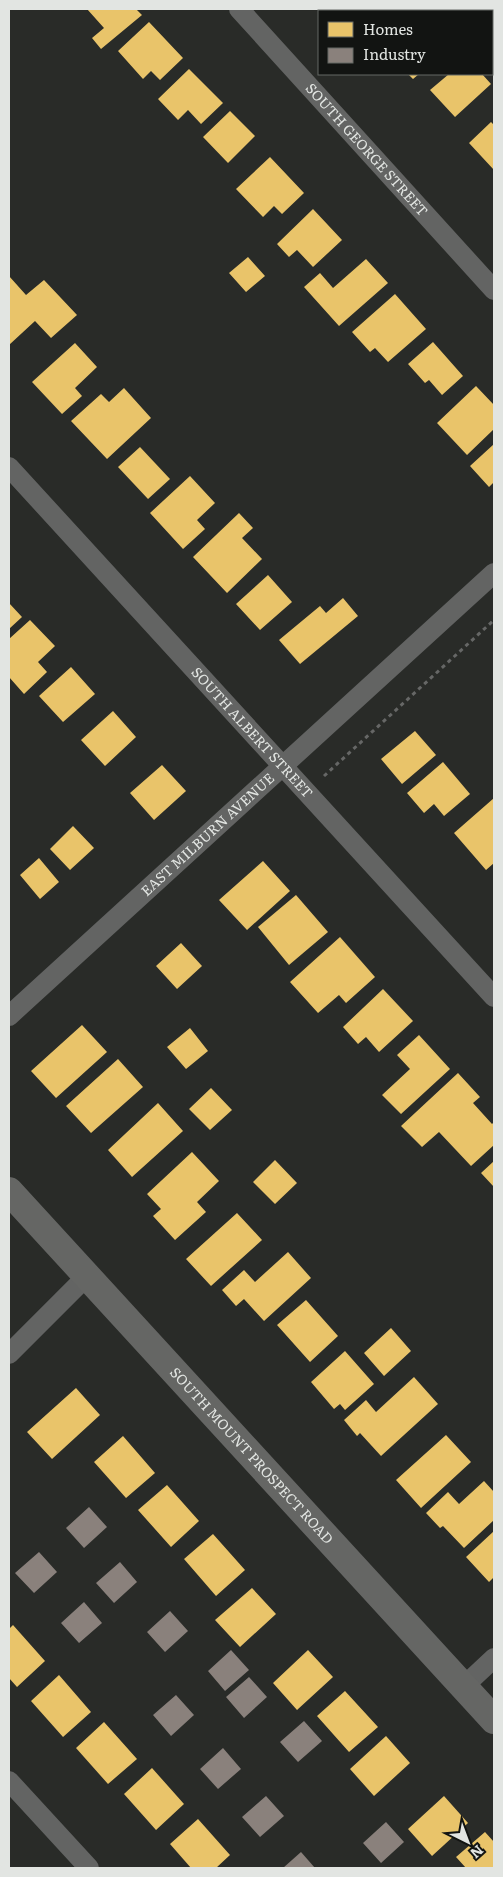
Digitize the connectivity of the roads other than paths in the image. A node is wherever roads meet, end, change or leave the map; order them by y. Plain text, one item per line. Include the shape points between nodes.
1 (239, 9) edge
2 (494, 290) edge
3 (9, 467) edge
4 (494, 574) edge
5 (283, 766) junction
6 (494, 997) edge
7 (9, 1016) edge
8 (9, 1191) edge
9 (87, 1276) junction
10 (9, 1354) edge
11 (494, 1658) edge
12 (463, 1687) junction
13 (494, 1720) edge
14 (9, 1781) edge
15 (89, 1868) edge

1 - 2 street, SOUTH GEORGE STREET
3 - 5 street, SOUTH ALBERT STREET
4 - 5 street, EAST MILBURN AVENUE
5 - 6 street, SOUTH ALBERT STREET
5 - 7 street, EAST MILBURN AVENUE
8 - 9 main road, SOUTH MOUNT PROSPECT ROAD
9 - 10 street
9 - 12 main road, SOUTH MOUNT PROSPECT ROAD
11 - 12 street
12 - 13 main road, SOUTH MOUNT PROSPECT ROAD
14 - 15 street

